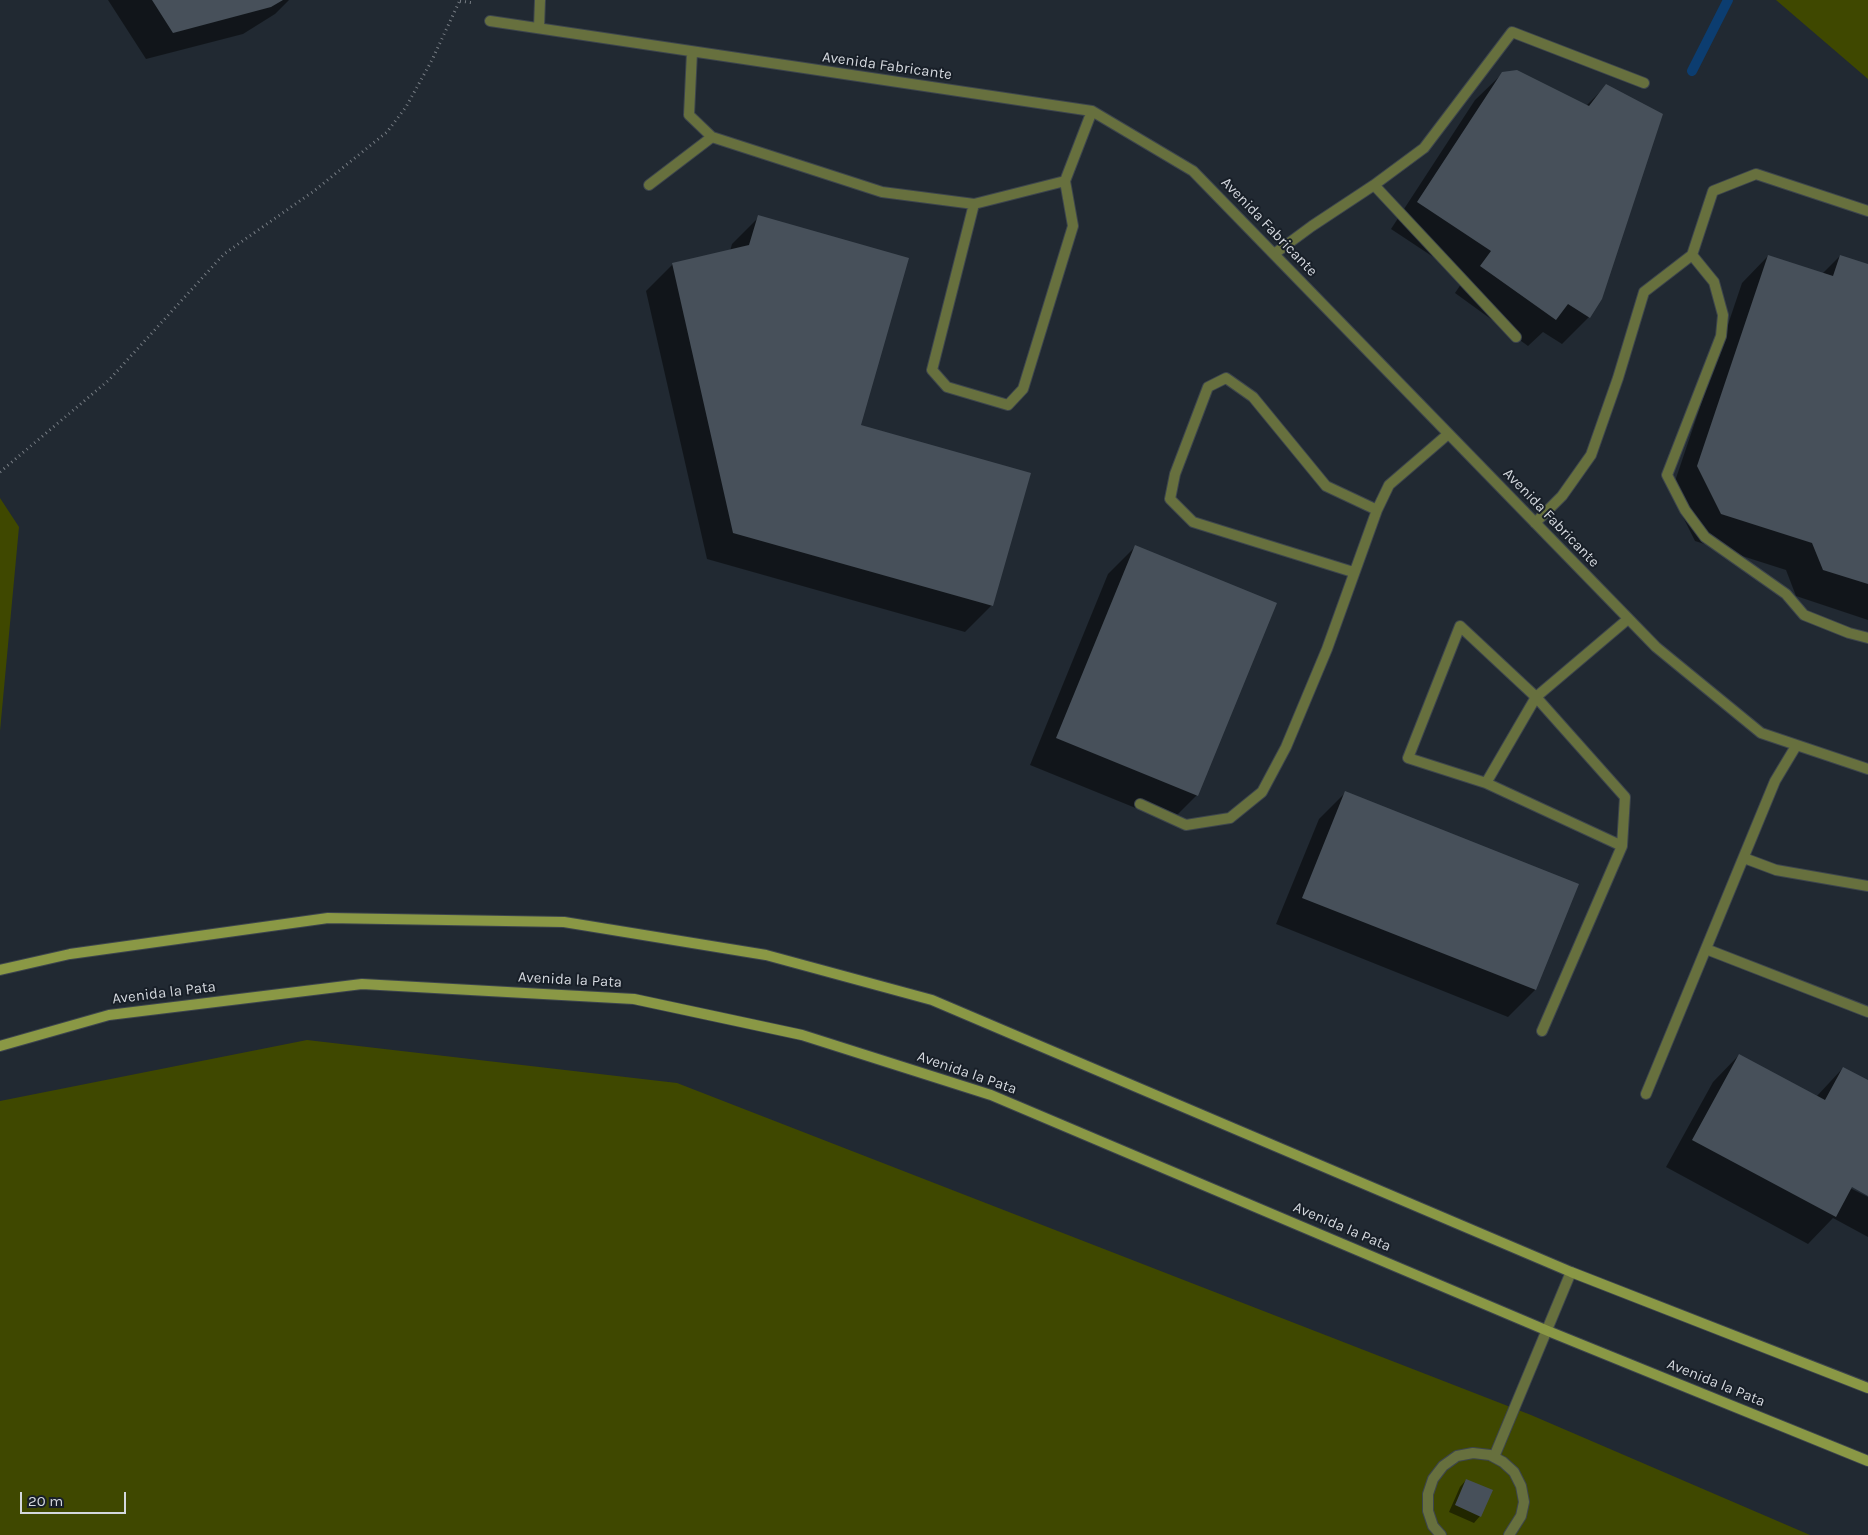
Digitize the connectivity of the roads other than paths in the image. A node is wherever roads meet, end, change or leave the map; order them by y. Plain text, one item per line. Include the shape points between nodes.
1 (540, 0) edge
2 (490, 21) dead end
3 (539, 28) junction
4 (692, 52) junction
5 (1644, 83) dead end
6 (1092, 111) junction
7 (712, 136) junction
8 (1065, 181) junction
9 (649, 185) dead end
10 (1374, 185) junction
11 (974, 204) junction
12 (1868, 211) edge
13 (1274, 254) junction
14 (1692, 255) junction
15 (1516, 336) dead end
16 (1447, 434) junction
17 (1377, 510) junction
18 (1535, 523) junction
19 (1353, 572) junction
20 (1628, 618) junction
21 (1868, 638) edge
22 (1536, 696) junction
23 (1796, 746) junction
24 (1868, 769) edge
25 (1486, 782) junction
26 (1140, 804) dead end
27 (1622, 846) junction
28 (1744, 858) junction
29 (1868, 886) edge
30 (1706, 949) junction
31 (0, 970) edge
32 (1868, 1012) edge
33 (1542, 1031) dead end
34 (0, 1046) edge
35 (1646, 1094) dead end
36 (1571, 1272) junction
37 (1548, 1331) junction
38 (1868, 1388) edge
39 (1494, 1457) junction
40 (1868, 1462) edge
41 (1441, 1535) edge
42 (1510, 1535) edge

1 - 3 lane
2 - 3 lane, Avenida Fabricante
3 - 4 lane, Avenida Fabricante
4 - 6 lane, Avenida Fabricante
4 - 7 lane via 689,115
5 - 10 lane via 1512,32 1424,148
6 - 8 lane
6 - 13 lane, Avenida Fabricante via 1193,171
7 - 9 lane
7 - 11 lane via 882,192
8 - 11 lane
8 - 11 lane via 1073,226 1023,389 1008,405 946,387 932,370
10 - 13 lane
10 - 15 lane
12 - 14 lane via 1756,174 1713,191
13 - 16 lane, Avenida Fabricante
14 - 18 lane via 1644,292 1591,455 1562,496
14 - 21 lane via 1714,282 1723,315 1721,336 1667,475 1685,510 1705,536 1786,594 1804,615
16 - 17 lane via 1389,485
16 - 18 lane, Avenida Fabricante
17 - 19 lane
17 - 19 lane via 1326,486 1253,398 1226,378 1208,387 1175,474 1170,499 1193,522
18 - 20 lane, Avenida Fabricante
19 - 26 lane via 1327,649 1286,747 1262,792 1230,818 1186,825
20 - 22 lane
20 - 23 lane, Avenida Fabricante via 1656,648 1761,733
22 - 25 lane
22 - 25 lane via 1460,626 1408,758
22 - 27 lane via 1625,797
23 - 24 lane, Avenida Fabricante
23 - 28 lane via 1775,781
25 - 27 lane
27 - 33 lane
28 - 29 lane via 1776,870
28 - 30 lane
30 - 32 lane
30 - 35 lane
31 - 36 main road via 70,954 328,918 564,922 766,955 932,1000
34 - 37 main road, Avenida la Pata via 109,1015 362,984 634,999 802,1035 991,1095
36 - 37 lane
36 - 38 main road
37 - 39 lane
37 - 40 main road, Avenida la Pata
39 - 41 lane via 1473,1453 1457,1456 1433,1479 1428,1494 1428,1511 1433,1526
39 - 42 lane via 1514,1472 1521,1486 1524,1502 1521,1516

